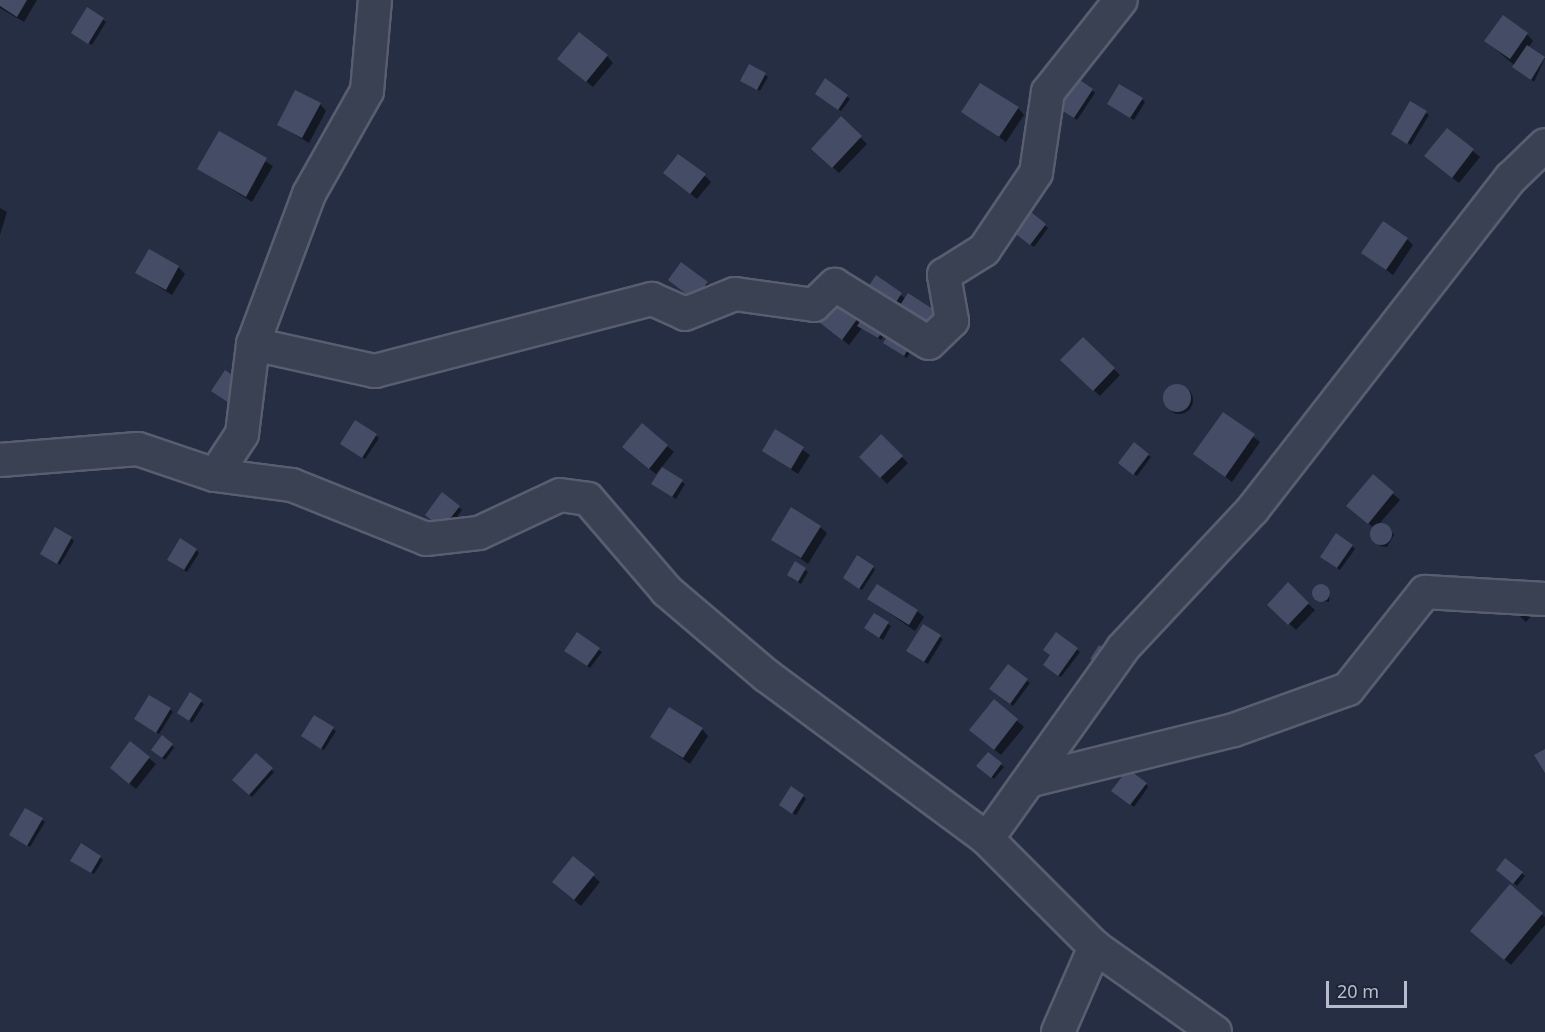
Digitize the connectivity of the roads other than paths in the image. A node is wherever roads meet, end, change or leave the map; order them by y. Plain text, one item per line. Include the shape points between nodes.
1 (375, 0) edge
2 (1121, 0) edge
3 (1545, 145) edge
4 (253, 344) junction
5 (0, 460) edge
6 (215, 475) junction
7 (1545, 599) edge
8 (1032, 780) junction
9 (987, 840) junction
10 (1095, 947) junction
11 (1058, 1032) edge
12 (1215, 1032) edge

1 - 4 street via 368,91 309,194
2 - 4 street via 1048,92 1036,173 984,250 944,274 952,321 929,344 835,285 814,305 735,294 685,314 652,299 375,371
3 - 8 street via 1511,178 1253,509 1123,648
4 - 6 street via 242,434
5 - 6 street via 138,449
6 - 9 street via 292,485 426,539 479,533 560,495 588,499 667,591 721,638 766,676
7 - 8 street via 1425,592 1348,689 1234,730
8 - 9 street
9 - 10 street
10 - 11 street
10 - 12 street

